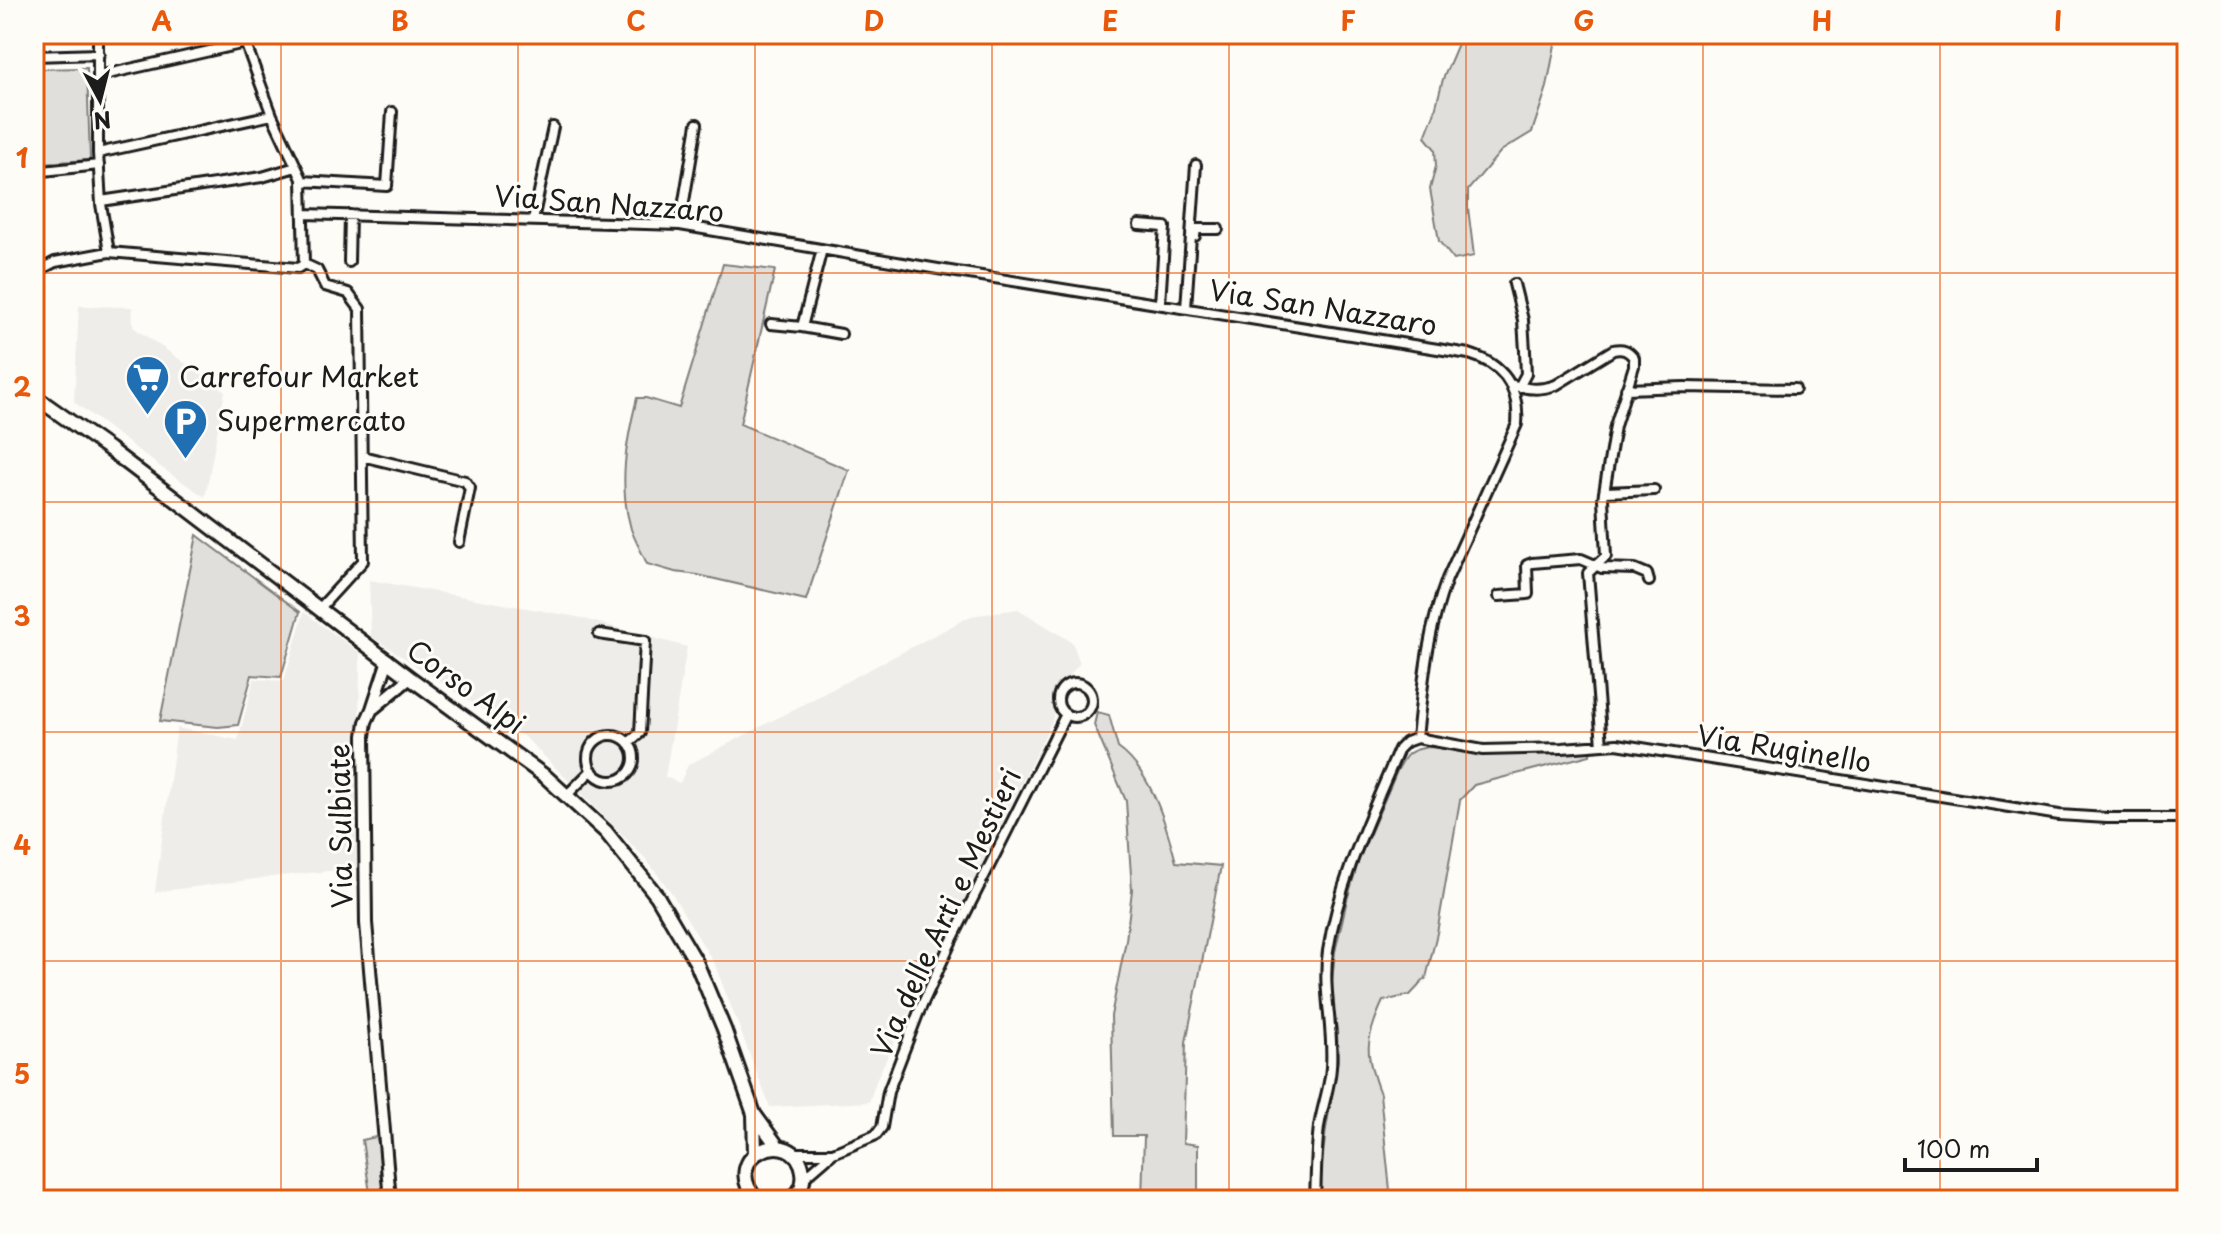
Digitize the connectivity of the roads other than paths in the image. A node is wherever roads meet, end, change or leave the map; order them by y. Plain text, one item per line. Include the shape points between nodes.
1 (98, 34) edge
2 (244, 38) edge
3 (99, 54) junction
4 (34, 56) edge
5 (99, 76) junction
6 (392, 112) dead end
7 (272, 115) junction
8 (697, 124) dead end
9 (553, 127) dead end
10 (98, 153) junction
11 (99, 165) junction
12 (1196, 165) dead end
13 (296, 167) junction
14 (34, 172) edge
15 (302, 181) junction
16 (101, 201) junction
17 (304, 214) junction
18 (350, 215) junction
19 (533, 220) junction
20 (680, 225) junction
21 (1139, 225) dead end
22 (1218, 229) dead end
23 (822, 249) junction
24 (109, 252) junction
25 (349, 262) dead end
26 (304, 264) junction
27 (34, 273) edge
28 (1514, 284) dead end
29 (1160, 304) junction
30 (1188, 308) junction
31 (771, 324) dead end
32 (802, 327) junction
33 (841, 334) dead end
34 (1515, 386) junction
35 (1626, 389) junction
36 (1795, 389) dead end
37 (34, 396) edge
38 (362, 456) junction
39 (1654, 490) dead end
40 (1604, 495) junction
41 (459, 542) dead end
42 (1595, 565) junction
43 (1649, 581) dead end
44 (1499, 596) dead end
45 (320, 608) junction
46 (599, 634) dead end
47 (388, 660) junction
48 (410, 678) junction
49 (372, 709) junction
50 (1066, 714) junction
51 (1417, 738) junction
52 (628, 743) junction
53 (1602, 745) junction
54 (592, 770) junction
55 (567, 795) junction
56 (2187, 818) edge
57 (754, 1114) junction
58 (778, 1147) junction
59 (793, 1153) junction
60 (833, 1153) junction
61 (755, 1154) junction
62 (804, 1178) junction
63 (796, 1197) edge
64 (390, 1200) edge
65 (757, 1200) edge
66 (1315, 1200) edge

1 - 3 street
2 - 5 street
2 - 7 street
3 - 4 street
3 - 5 street
5 - 10 street
6 - 15 street via 387,186
7 - 10 street
7 - 13 street
8 - 20 street
9 - 19 street
10 - 11 street
11 - 14 street
11 - 16 street
12 - 30 street
13 - 15 street
13 - 16 street via 262,177
15 - 17 street
16 - 24 street
17 - 18 street, Via San Nazzaro
17 - 26 street
18 - 19 street, Via San Nazzaro
18 - 25 street
19 - 20 street, Via San Nazzaro
20 - 23 street, Via San Nazzaro
21 - 29 street via 1165,227
22 - 30 street via 1196,229
23 - 29 street, Via San Nazzaro
23 - 32 street
24 - 26 street via 298,268
24 - 27 street via 55,262
26 - 38 street via 317,270 325,286 348,293 360,309
28 - 34 street via 1526,362 1526,374
29 - 30 street, Via San Nazzaro
30 - 34 street, Via San Nazzaro via 1469,354 1494,364
31 - 32 street
32 - 33 street
34 - 35 street via 1539,390 1556,385 1621,348 1634,358
34 - 51 street via 1517,424 1437,605
35 - 36 street
35 - 40 street
37 - 45 main road, Corso Alpi
38 - 41 street via 465,481 470,488
38 - 45 street via 363,561
39 - 40 street
40 - 42 street via 1606,556
42 - 43 street via 1635,569 1647,574
42 - 44 street via 1581,559 1532,563 1527,565 1528,594
42 - 53 street via 1588,579
45 - 47 main road, Corso Alpi
46 - 52 street via 645,641 640,733
47 - 48 main road, Corso Alpi
47 - 49 street, Via Sulbiate
48 - 49 street, Via Sulbiate
48 - 55 main road, Corso Alpi
49 - 64 street, Via Sulbiate via 364,730 366,907
50 - 50 street, Via delle Arti e Mestieri via 1059,704 1061,691 1083,685 1091,694 1091,706 1080,716
50 - 60 street, Via delle Arti e Mestieri via 918,1014 888,1092 882,1127 876,1135
51 - 53 street, Via Ruginello via 1483,750
51 - 66 street via 1399,749 1354,857 1328,951 1331,1070 1319,1129
52 - 54 street via 613,735 597,740 588,754
52 - 54 street via 633,766 621,779 605,780
53 - 56 street, Via Ruginello via 2059,815
54 - 55 street
55 - 57 main road, Corso Alpi via 626,855 669,913 712,998
57 - 58 main road, Corso Alpi
57 - 61 main road, Corso Alpi
58 - 59 main road
58 - 61 main road
59 - 60 street, Via delle Arti e Mestieri
59 - 62 main road
60 - 62 street, Via delle Arti e Mestieri
61 - 65 main road, Corso Alpi via 745,1178
62 - 63 main road

